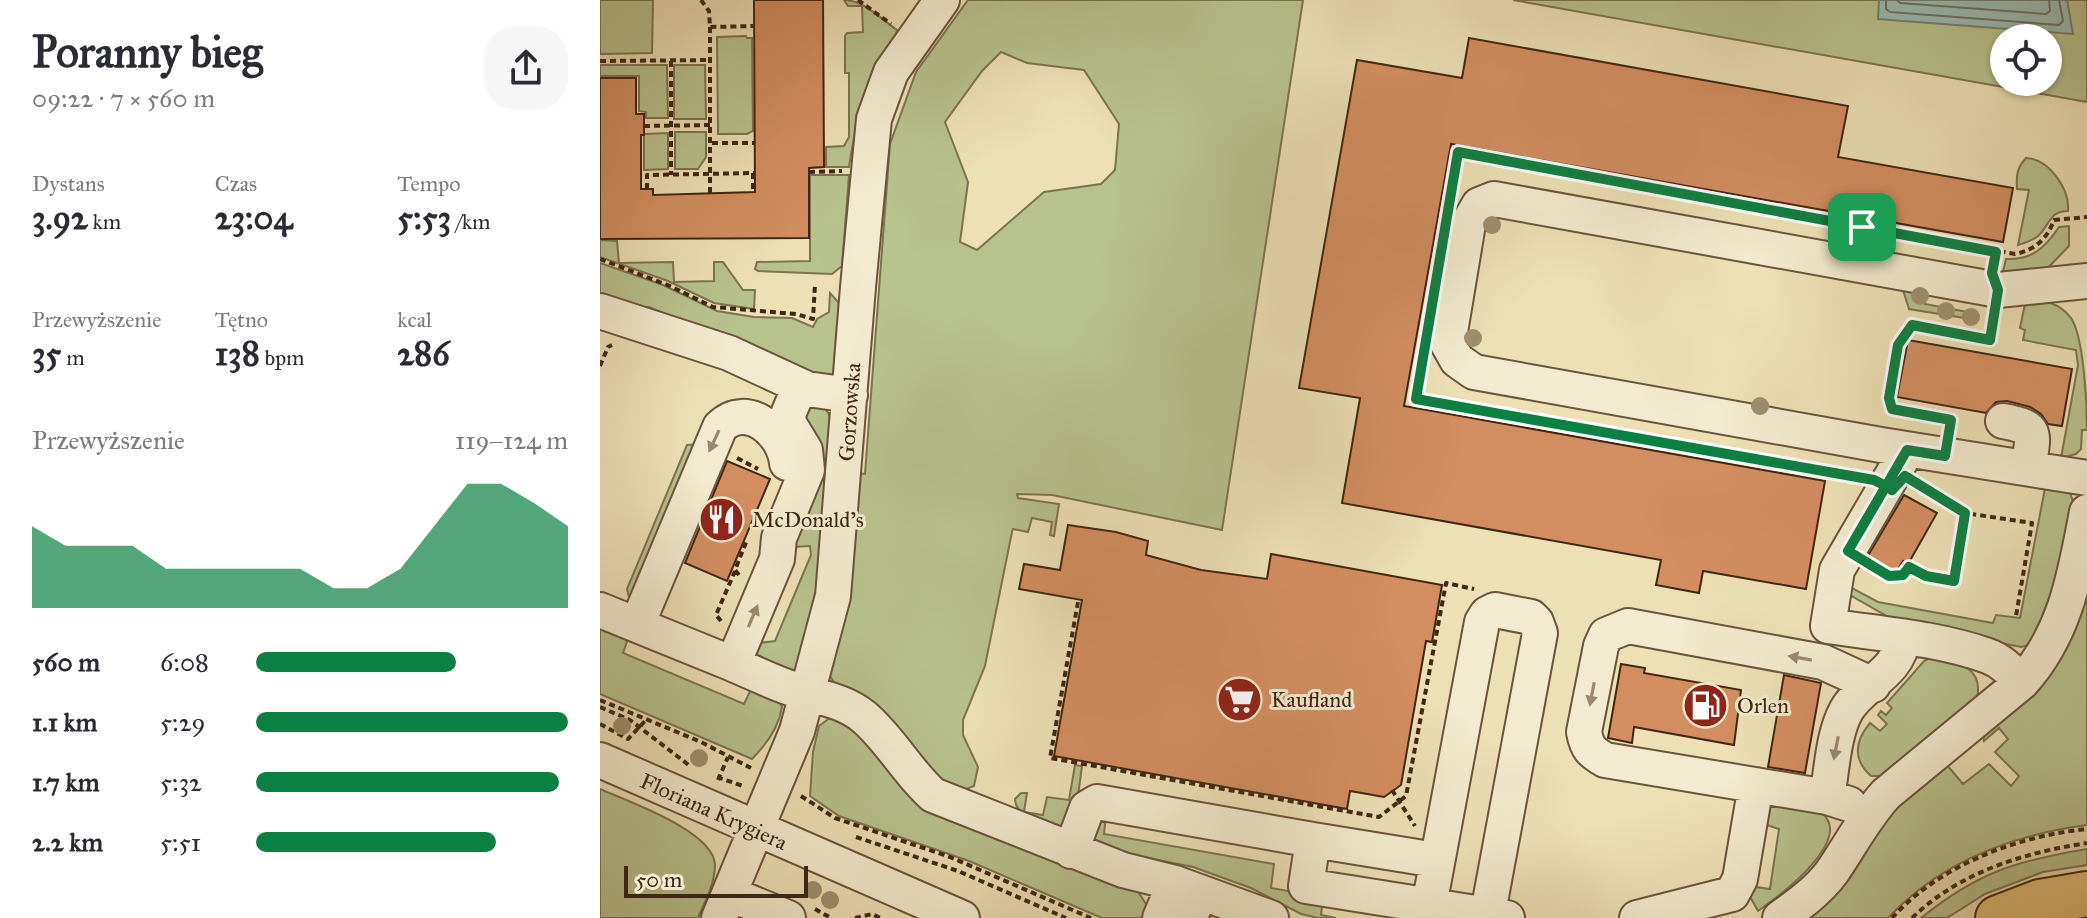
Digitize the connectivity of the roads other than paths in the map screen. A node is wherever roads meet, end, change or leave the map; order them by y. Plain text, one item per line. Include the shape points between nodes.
1 (942, 0) edge
2 (2086, 286) edge
3 (600, 311) edge
4 (800, 386) junction
5 (850, 395) junction
6 (2003, 421) dead end
7 (1907, 450) junction
8 (2029, 462) dead end
9 (2087, 478) edge
10 (2087, 512) edge
11 (765, 535) junction
12 (600, 610) edge
13 (637, 625) junction
14 (1903, 638) junction
15 (733, 664) junction
16 (2022, 682) junction
17 (1873, 685) junction
18 (808, 694) junction
19 (600, 760) edge
20 (1756, 785) junction
21 (1827, 797) junction
22 (1871, 811) junction
23 (756, 830) junction
24 (1313, 840) junction
25 (1071, 851) junction
26 (1436, 860) junction
27 (2087, 894) edge
28 (1188, 898) edge
29 (725, 906) edge
30 (1429, 906) junction
31 (1494, 917) edge
32 (788, 918) edge
33 (962, 918) edge
34 (1160, 918) edge
35 (1271, 918) edge
36 (1637, 918) edge
37 (1780, 918) edge
38 (1998, 918) edge

1 - 5 street, Gorzowska via 891,72 874,119
2 - 7 street via 1998,290 1502,199 1485,201 1471,216 1448,344 1457,360 1474,372
3 - 4 street via 729,353
4 - 5 street
4 - 11 street via 788,422 808,463
5 - 18 street, Gorzowska via 833,596
6 - 8 street via 2030,429
7 - 9 street
7 - 14 street via 1837,570 1828,626
10 - 16 street via 2065,610 2040,662
11 -> 13 street via 787,458 764,424 741,416 720,427
15 -> 11 street via 777,559
12 - 13 street
13 - 15 street
14 - 16 street via 1989,657
14 - 17 street via 1901,654
15 - 18 street
16 - 22 street
17 -> 20 street via 1823,662 1628,626 1606,635 1584,732 1592,753 1605,760
17 -> 21 street via 1847,709
18 - 23 street, Gorzowska
18 - 25 street via 862,716 933,795
19 - 23 street, Floriana Krygiera
20 - 21 street
20 - 36 street via 1740,879 1732,894
21 - 22 street
22 - 37 street via 1830,874
23 - 29 street, Gorzowska
23 - 33 street, Floriana Krygiera
24 - 25 street via 1097,802 1087,808
24 - 26 street
24 - 30 street via 1306,886
25 - 28 street
26 - 30 street
26 - 31 street via 1482,622 1495,610 1531,617 1540,633
27 - 38 main road via 2040,902
28 - 34 street
28 - 35 street
29 - 32 street
30 - 31 street

